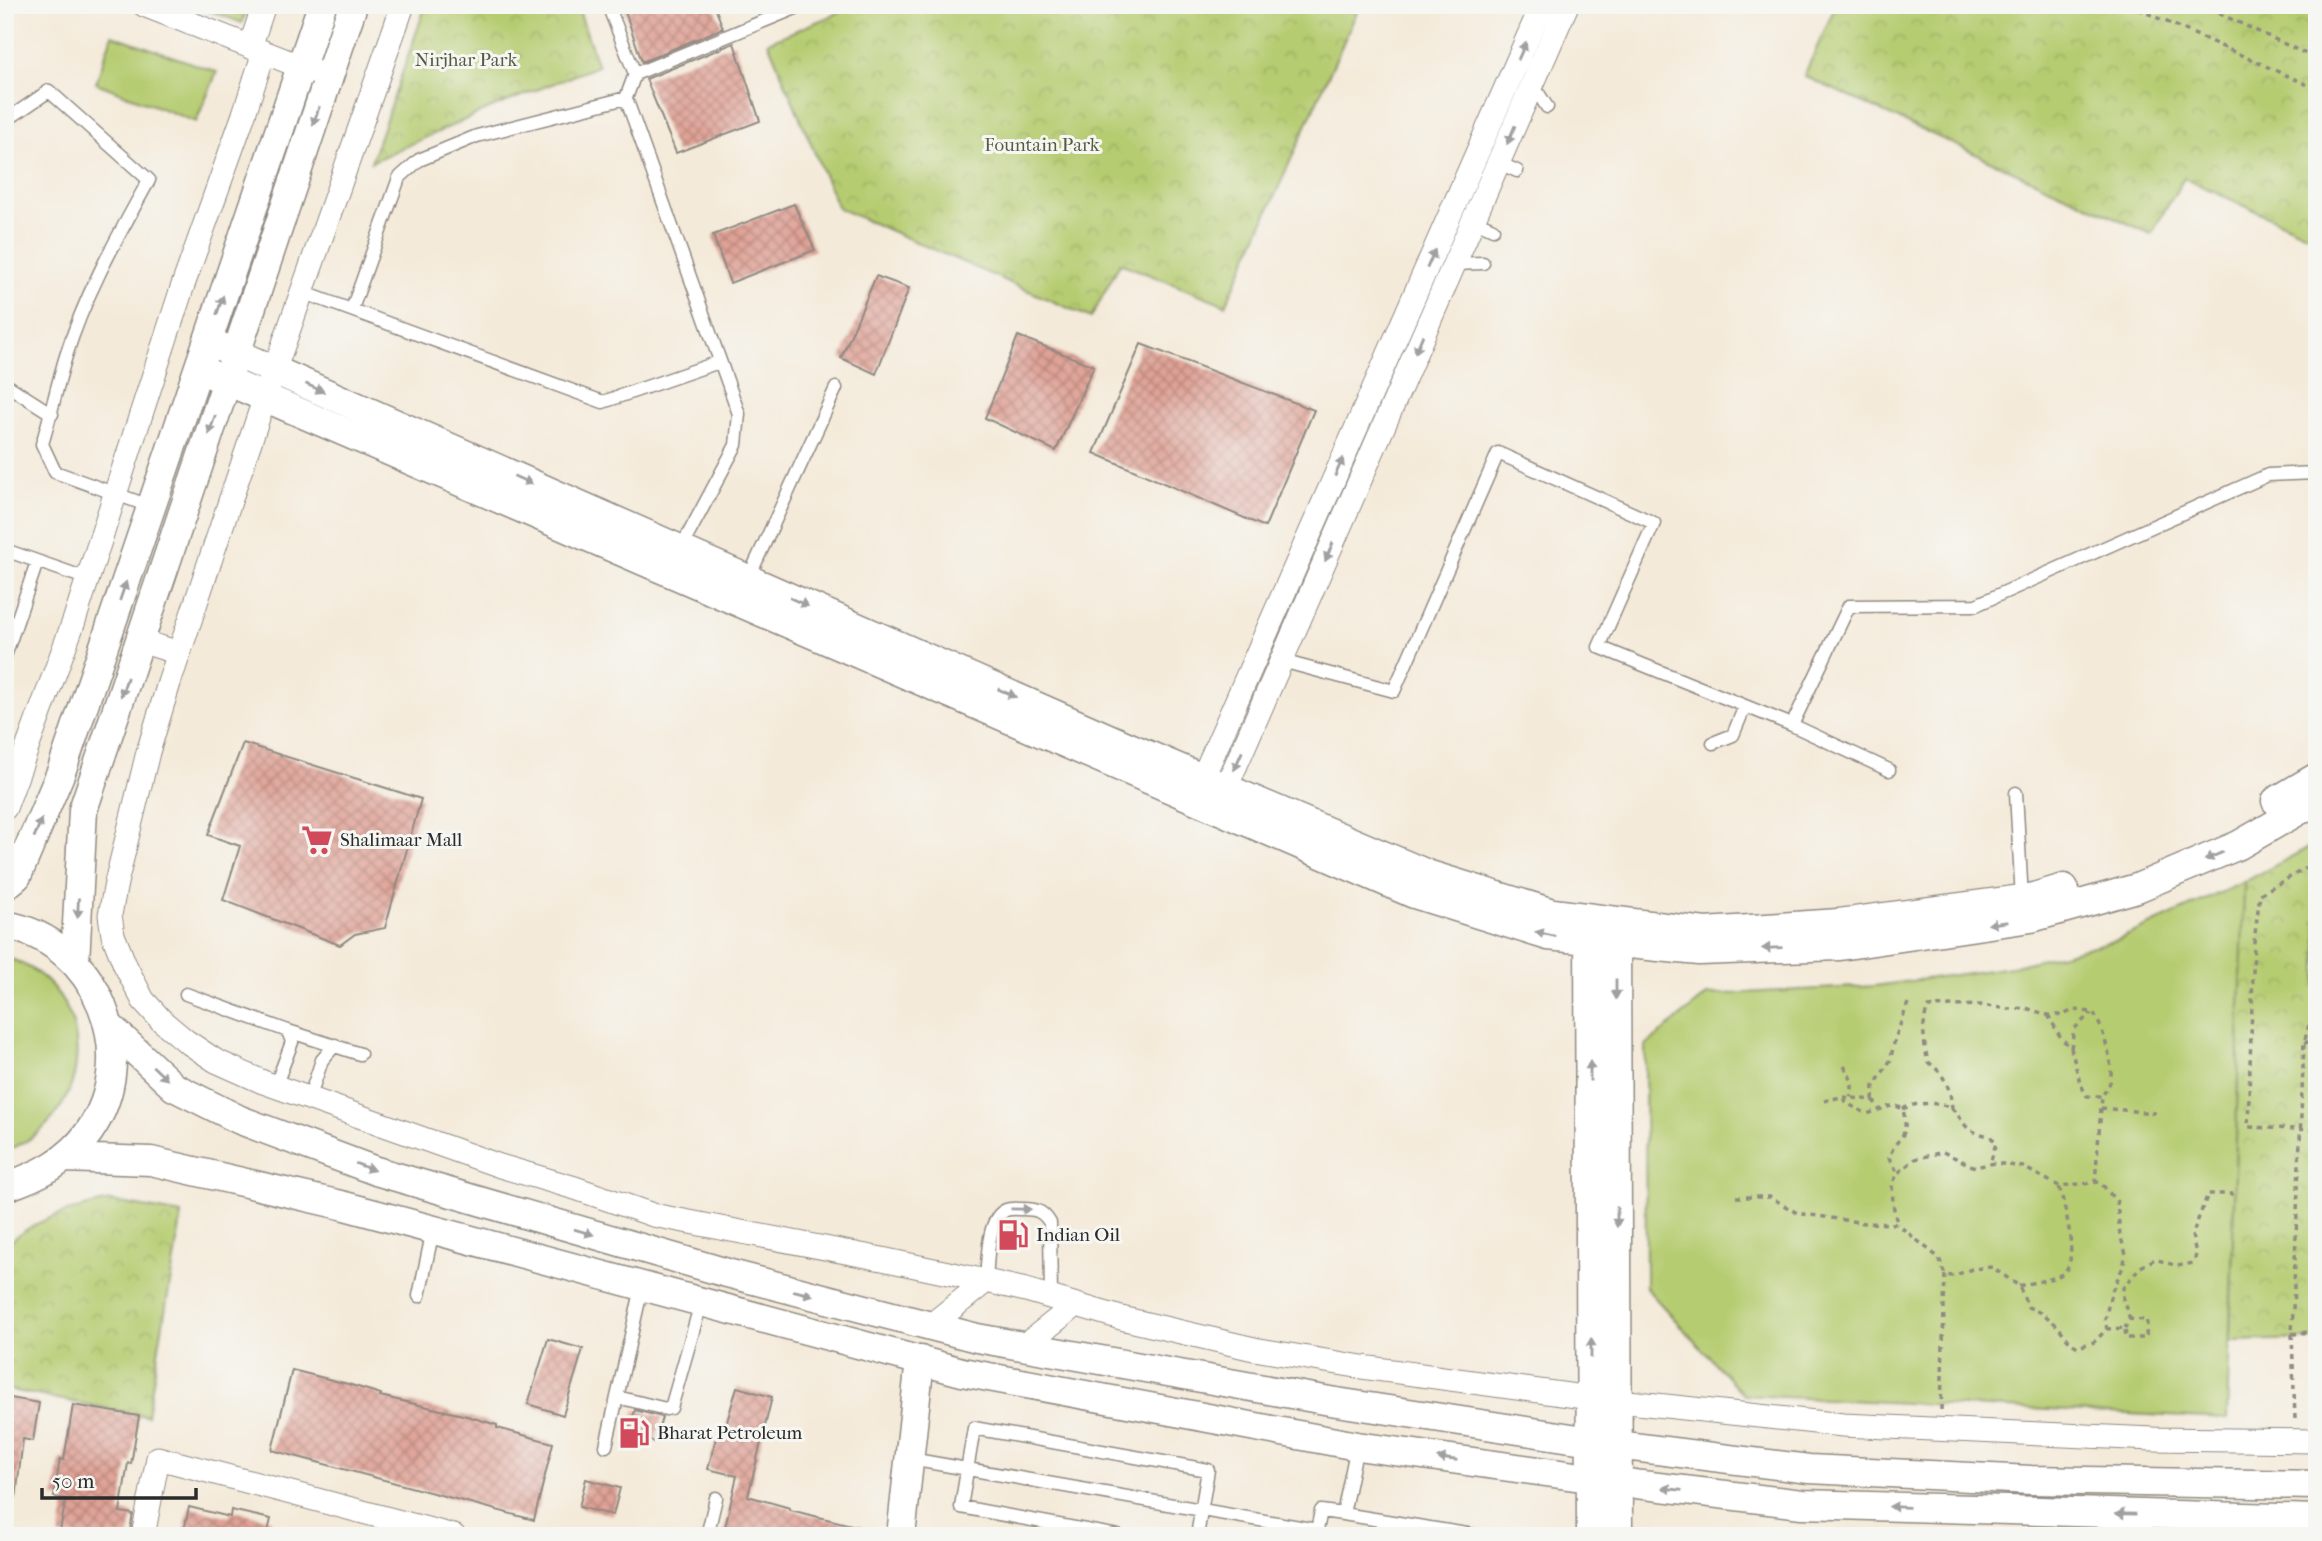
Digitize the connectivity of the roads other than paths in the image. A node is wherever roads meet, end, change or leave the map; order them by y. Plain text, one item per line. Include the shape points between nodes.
1 (144, 5) edge
2 (264, 5) edge
3 (322, 5) edge
4 (353, 5) edge
5 (403, 5) edge
6 (608, 5) edge
7 (803, 5) edge
8 (1542, 5) edge
9 (1567, 5) edge
10 (257, 50) junction
11 (301, 67) junction
12 (635, 74) junction
13 (329, 78) junction
14 (1532, 85) junction
15 (626, 98) junction
16 (1547, 107) dead end
17 (5, 121) edge
18 (1483, 263) dead end
19 (1454, 264) junction
20 (302, 292) junction
21 (352, 309) junction
22 (208, 341) junction
23 (236, 354) junction
24 (719, 362) junction
25 (199, 369) junction
26 (274, 370) junction
27 (227, 381) junction
28 (5, 384) edge
29 (836, 388) dead end
30 (265, 397) junction
31 (51, 414) junction
32 (2317, 473) edge
33 (115, 495) junction
34 (152, 507) junction
35 (5, 550) edge
36 (675, 561) junction
37 (37, 562) junction
38 (88, 579) junction
39 (743, 591) junction
40 (140, 641) junction
41 (1259, 650) junction
42 (179, 653) junction
43 (5, 656) edge
44 (1281, 662) junction
45 (1745, 706) junction
46 (1792, 725) junction
47 (1713, 743) dead end
48 (1889, 770) dead end
49 (2317, 777) edge
50 (2016, 793) dead end
51 (1210, 794) junction
52 (2317, 800) edge
53 (5, 808) edge
54 (5, 886) edge
55 (2022, 899) junction
56 (5, 925) edge
57 (1602, 930) junction
58 (75, 962) junction
59 (186, 994) dead end
60 (110, 1027) junction
61 (288, 1031) junction
62 (335, 1045) junction
63 (360, 1054) dead end
64 (275, 1087) junction
65 (309, 1099) junction
66 (65, 1158) junction
67 (5, 1186) edge
68 (433, 1230) junction
69 (986, 1281) junction
70 (642, 1287) junction
71 (419, 1296) dead end
72 (1051, 1299) junction
73 (701, 1303) junction
74 (1074, 1306) junction
75 (930, 1326) junction
76 (1024, 1346) junction
77 (920, 1360) junction
78 (617, 1397) junction
79 (1604, 1399) junction
80 (2306, 1441) edge
81 (1604, 1443) junction
82 (606, 1446) dead end
83 (1357, 1446) junction
84 (909, 1459) junction
85 (967, 1469) junction
86 (1604, 1480) junction
87 (2317, 1485) edge
88 (716, 1497) dead end
89 (1200, 1511) junction
90 (1343, 1514) junction
91 (2317, 1519) edge
92 (1317, 1533) edge
93 (143, 1536) edge
94 (454, 1536) edge
95 (707, 1536) edge
96 (901, 1536) edge
97 (1118, 1536) edge
98 (1197, 1536) edge
99 (1479, 1536) edge
100 (1591, 1536) edge
101 (1618, 1536) edge

1 - 10 street
2 - 10 street
3 - 11 street
4 - 13 street
5 - 20 street
6 - 12 lane
7 - 12 lane
41 -> 8 street
9 - 14 street
10 - 11 street
10 - 33 street via 243,117
11 - 13 street
22 -> 11 street
12 - 15 lane
13 -> 23 street
14 - 16 lane
14 -> 19 street via 1508,167 1483,224
15 - 21 lane via 477,136 419,160 399,177
15 - 24 lane
17 - 31 lane via 49,91 149,180 88,299 66,355
18 - 19 lane
19 -> 44 street
20 - 21 lane
20 - 26 street
21 - 24 lane via 603,402
22 - 23 street
22 - 25 street
23 - 26 street
23 - 27 street
24 - 36 lane via 739,414 736,445
25 - 27 street
25 - 34 street
26 - 30 street
26 -> 36 street
27 - 30 street
27 -> 40 street
28 - 31 lane
29 - 39 lane
30 - 36 street
30 - 42 street
31 - 33 lane via 42,444 54,472
32 - 46 lane via 2269,475 1976,605 1849,606
33 - 34 lane
33 - 38 street
54 -> 34 street via 18,876 61,772
35 - 37 lane
36 - 39 street
37 - 38 lane
37 - 43 lane
38 - 53 street
39 - 51 street
40 - 42 street
40 -> 58 street via 83,810
41 - 44 lane
41 - 51 street
42 - 64 street via 148,752 116,883 110,915 113,935 144,1000 162,1021 216,1061
44 - 45 lane via 1394,691 1498,453 1654,523 1599,647
44 -> 51 street
45 - 46 lane
45 - 47 lane via 1733,735
46 - 48 lane
49 - 55 street via 2234,826 2131,870
50 - 55 lane
51 - 57 street via 1414,894 1548,936
52 -> 57 street via 2239,845 2150,883 2031,918 1840,946 1699,951
55 - 57 street via 1839,923 1705,932
56 - 58 street via 49,941
57 - 79 street
58 - 60 street via 97,992
59 - 61 lane
60 - 66 street via 113,1063 106,1099 89,1131
60 -> 75 street via 174,1087 240,1120 376,1171 727,1273
61 - 62 lane
61 - 64 lane via 292,1042
62 - 63 lane
62 - 65 lane via 322,1060
64 - 65 street
65 - 69 street via 653,1215
66 - 67 street via 36,1177
66 - 68 street via 151,1161
68 - 70 street
68 - 71 lane
69 - 72 street
69 -> 72 lane via 991,1231 998,1216 1007,1209 1034,1209 1050,1223
69 - 75 street
70 - 73 street
70 - 78 lane
72 - 74 street
73 - 77 street
73 - 78 lane via 671,1408
74 - 76 street
74 - 79 street via 1254,1349
75 - 76 street
76 - 81 street via 1330,1401
77 - 83 street via 962,1372
77 - 84 street
78 - 82 lane
79 - 80 street via 1843,1425
79 - 81 street
81 - 86 street
81 - 87 street via 1809,1469 2031,1480
86 -> 83 street
83 - 90 lane
84 - 85 lane
84 - 96 street
85 - 89 lane
85 - 89 lane via 974,1428 1208,1470
85 - 97 lane via 961,1507
91 -> 86 street via 1802,1504
86 - 100 street
86 - 101 street
88 - 95 lane
89 - 92 lane
89 - 98 lane
90 - 92 lane via 1321,1511
90 - 99 lane
93 - 94 street via 158,1458

